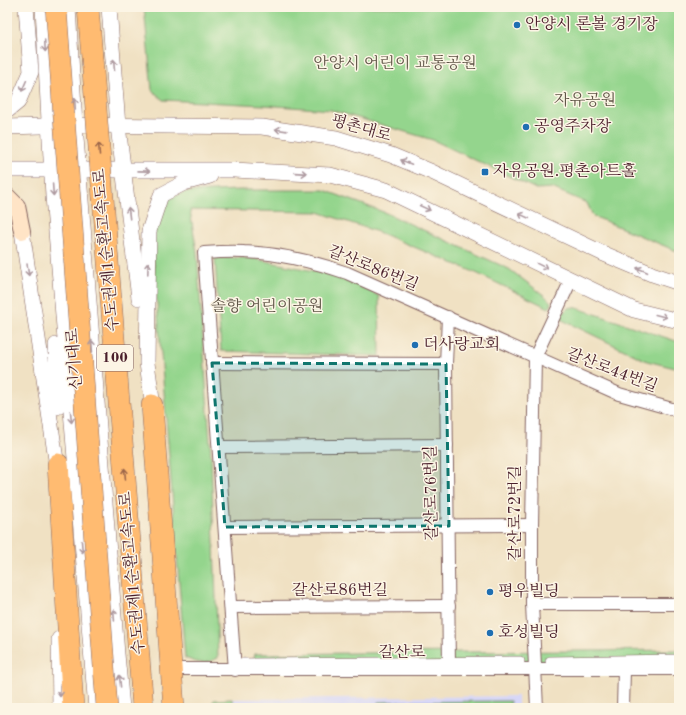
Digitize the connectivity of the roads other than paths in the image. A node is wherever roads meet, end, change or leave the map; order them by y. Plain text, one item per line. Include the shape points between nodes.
1 (26, 7) edge
2 (43, 7) edge
3 (56, 7) edge
4 (68, 7) edge
5 (88, 7) edge
6 (96, 7) edge
7 (109, 7) edge
8 (111, 31) junction
9 (7, 112) edge
10 (49, 125) junction
11 (75, 125) junction
12 (118, 126) junction
13 (7, 127) edge
14 (7, 170) edge
15 (124, 170) junction
16 (234, 170) junction
17 (51, 171) junction
18 (79, 171) junction
19 (7, 196) edge
20 (54, 210) junction
21 (22, 231) joint
22 (570, 280) junction
23 (679, 283) edge
24 (448, 317) junction
25 (679, 321) edge
26 (535, 357) junction
27 (147, 363) junction
28 (212, 363) junction
29 (446, 364) junction
30 (152, 405) junction
31 (679, 411) edge
32 (447, 444) junction
33 (219, 447) junction
34 (58, 464) junction
35 (532, 525) junction
36 (225, 526) junction
37 (449, 526) junction
38 (532, 604) junction
39 (679, 604) edge
40 (449, 606) junction
41 (231, 607) junction
42 (679, 660) edge
43 (520, 661) dead end
44 (550, 661) dead end
45 (449, 665) junction
46 (235, 666) junction
47 (180, 669) junction
48 (679, 669) edge
49 (536, 670) junction
50 (624, 670) junction
51 (60, 708) edge
52 (73, 708) edge
53 (96, 708) edge
54 (107, 708) edge
55 (122, 708) edge
56 (143, 708) edge
57 (174, 708) edge
58 (184, 708) edge
59 (537, 708) edge
60 (623, 708) edge

1 -> 9 street via 31,72 18,102
2 -> 10 street, 신기대로
3 - 54 highway, 수도권제1순환고속도로 / 100, bridge
11 -> 4 street, 신기대로
56 -> 5 highway, 수도권제1순환고속도로 / 100, bridge
6 - 8 street
7 - 8 street
12 -> 8 street
10 - 11 street, 평촌대로
10 - 13 street, 평촌대로
10 - 17 street, 신기대로
11 - 12 street, 평촌대로
11 - 18 street, 신기대로
12 - 15 street
23 -> 12 street, 평촌대로 via 602,253 432,172 391,155 336,138 262,127
14 - 17 street
15 -> 16 street
15 - 18 street
27 -> 15 street
16 -> 22 street via 330,175 386,190
27 -> 16 street via 149,231 161,195 184,183
17 - 18 street
17 -> 20 street, 신기대로
55 -> 18 street, 신기대로
19 - 21 main road via 17,206
20 - 34 street
20 -> 53 street, 신기대로
21 -> 34 street
22 -> 25 street via 634,310
22 - 26 street
24 - 26 street, 갈산로86번길
24 - 28 street, 갈산로86번길 via 348,273 320,264 245,252 204,253
24 - 29 street, 갈산로76번길
26 - 31 street, 갈산로44번길 via 620,394
26 - 35 street, 갈산로72번길
27 - 30 street
28 - 29 street
28 - 33 street, 갈산로86번길
29 - 32 street, 갈산로76번길
30 - 47 street via 171,534
30 - 57 highway
32 - 33 street
32 - 37 street, 갈산로76번길
33 - 36 street, 갈산로86번길
34 -> 51 street
34 - 52 highway
35 - 37 street
35 - 38 street, 갈산로72번길
36 - 37 street
36 - 41 street, 갈산로86번길
37 - 40 street, 갈산로76번길
38 - 39 street
38 - 49 street, 갈산로72번길
40 - 41 street, 갈산로86번길
40 - 45 street, 갈산로76번길
41 - 46 street, 갈산로86번길
42 - 44 street
43 - 45 street
45 - 46 street, 갈산로
45 - 49 street, 갈산로
46 - 47 street, 갈산로
47 - 58 street
48 - 50 street, 갈산로
49 - 50 street, 갈산로
49 - 59 street, 갈산로72번길
50 - 60 street

